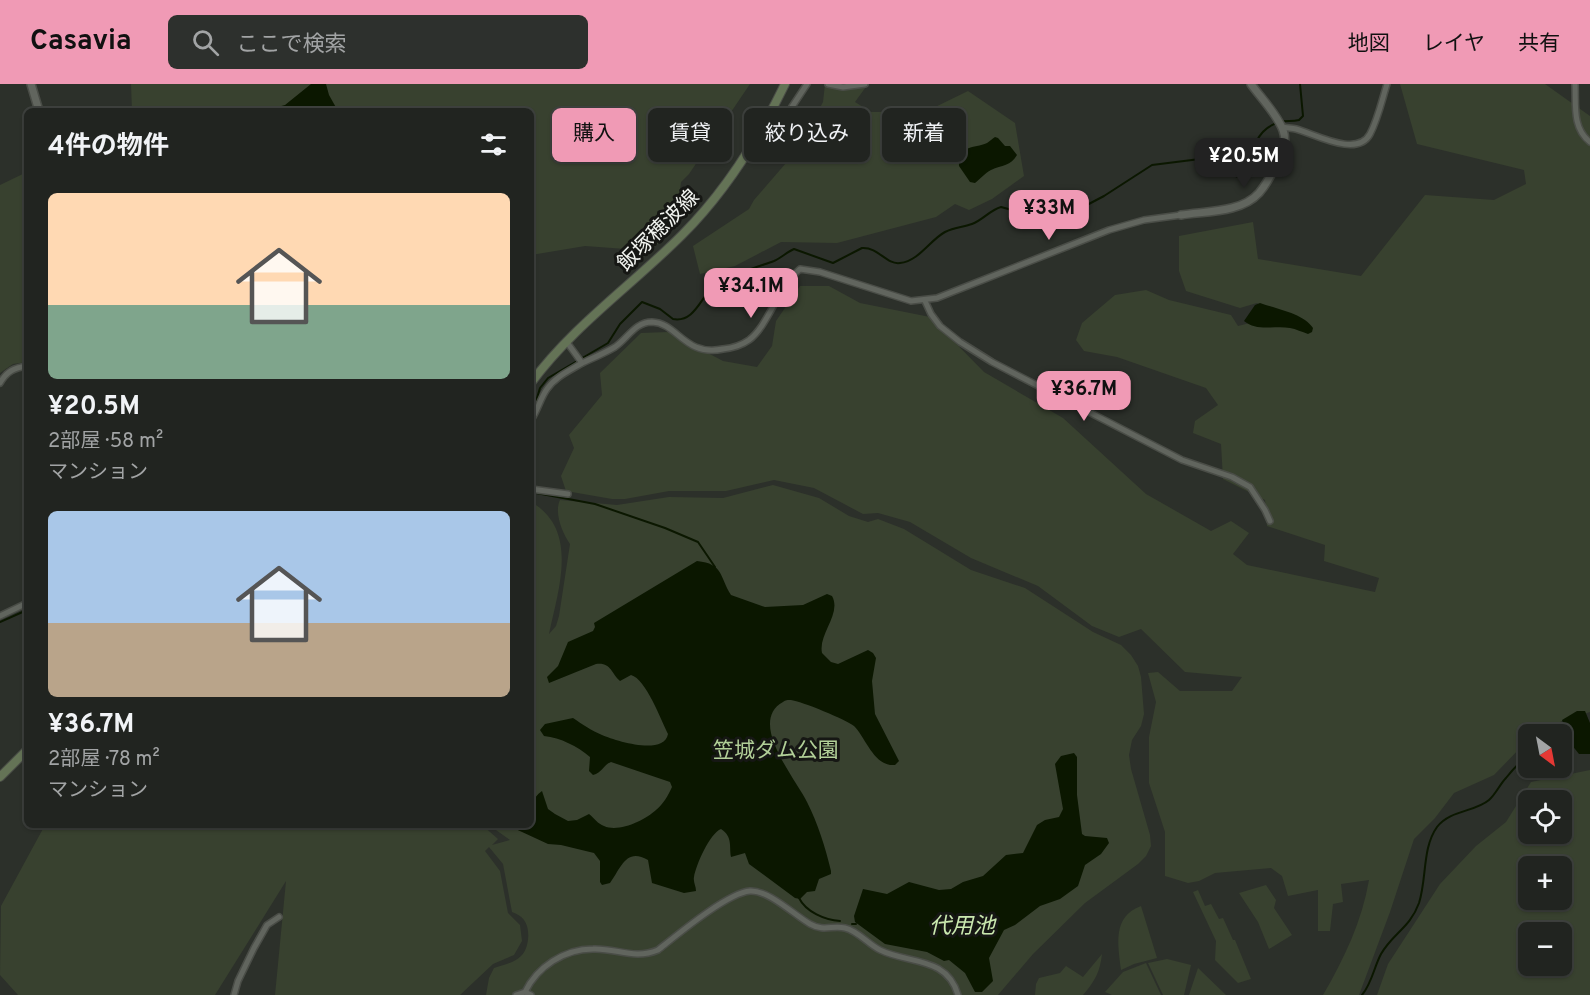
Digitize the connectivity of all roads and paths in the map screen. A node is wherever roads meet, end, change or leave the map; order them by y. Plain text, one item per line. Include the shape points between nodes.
1 (31, 84) edge
2 (784, 84) edge
3 (807, 84) edge
4 (828, 84) edge
5 (865, 84) edge
6 (1251, 84) edge
7 (1387, 84) edge
8 (1575, 84) edge
9 (38, 108) edge
10 (772, 108) edge
11 (791, 108) edge
12 (1282, 128) junction
13 (1590, 142) edge
14 (744, 158) edge
15 (1181, 215) joint
16 (925, 301) junction
17 (566, 341) junction
18 (582, 363) junction
19 (24, 366) edge
20 (534, 379) edge
21 (0, 383) edge
22 (534, 416) edge
23 (534, 489) edge
24 (568, 494) dead end
25 (1270, 521) dead end
26 (24, 604) edge
27 (0, 616) edge
28 (24, 753) edge
29 (0, 777) edge
30 (279, 917) dead end
31 (528, 994) edge
32 (234, 995) edge
33 (516, 995) edge
34 (958, 995) edge

1 - 9 street
2 - 10 main road, 飯塚穂波線
3 - 11 street
4 - 5 street
6 - 12 street
7 - 12 street via 1370,135 1362,142 1353,145
8 - 13 street via 1576,120 1579,131
12 - 15 street via 1284,149 1253,199 1234,208
14 - 17 main road, 飯塚穂波線 via 689,228
15 - 16 street via 1110,230
16 - 18 street via 911,302 800,269 790,278 761,326 750,339 735,347 704,351 652,322 636,326 616,346
16 - 25 street via 940,326 992,362 1182,460 1250,487
17 - 18 street
17 - 20 main road, 飯塚穂波線
18 - 22 street via 555,380
19 - 21 street via 15,367
23 - 24 street
26 - 27 street
28 - 29 main road
30 - 32 street via 267,925 258,940
31 - 33 street
31 - 34 street via 530,983 543,966 562,956 592,949 646,955 730,898 749,891 771,899 821,929 846,928 880,951 930,964 951,979

